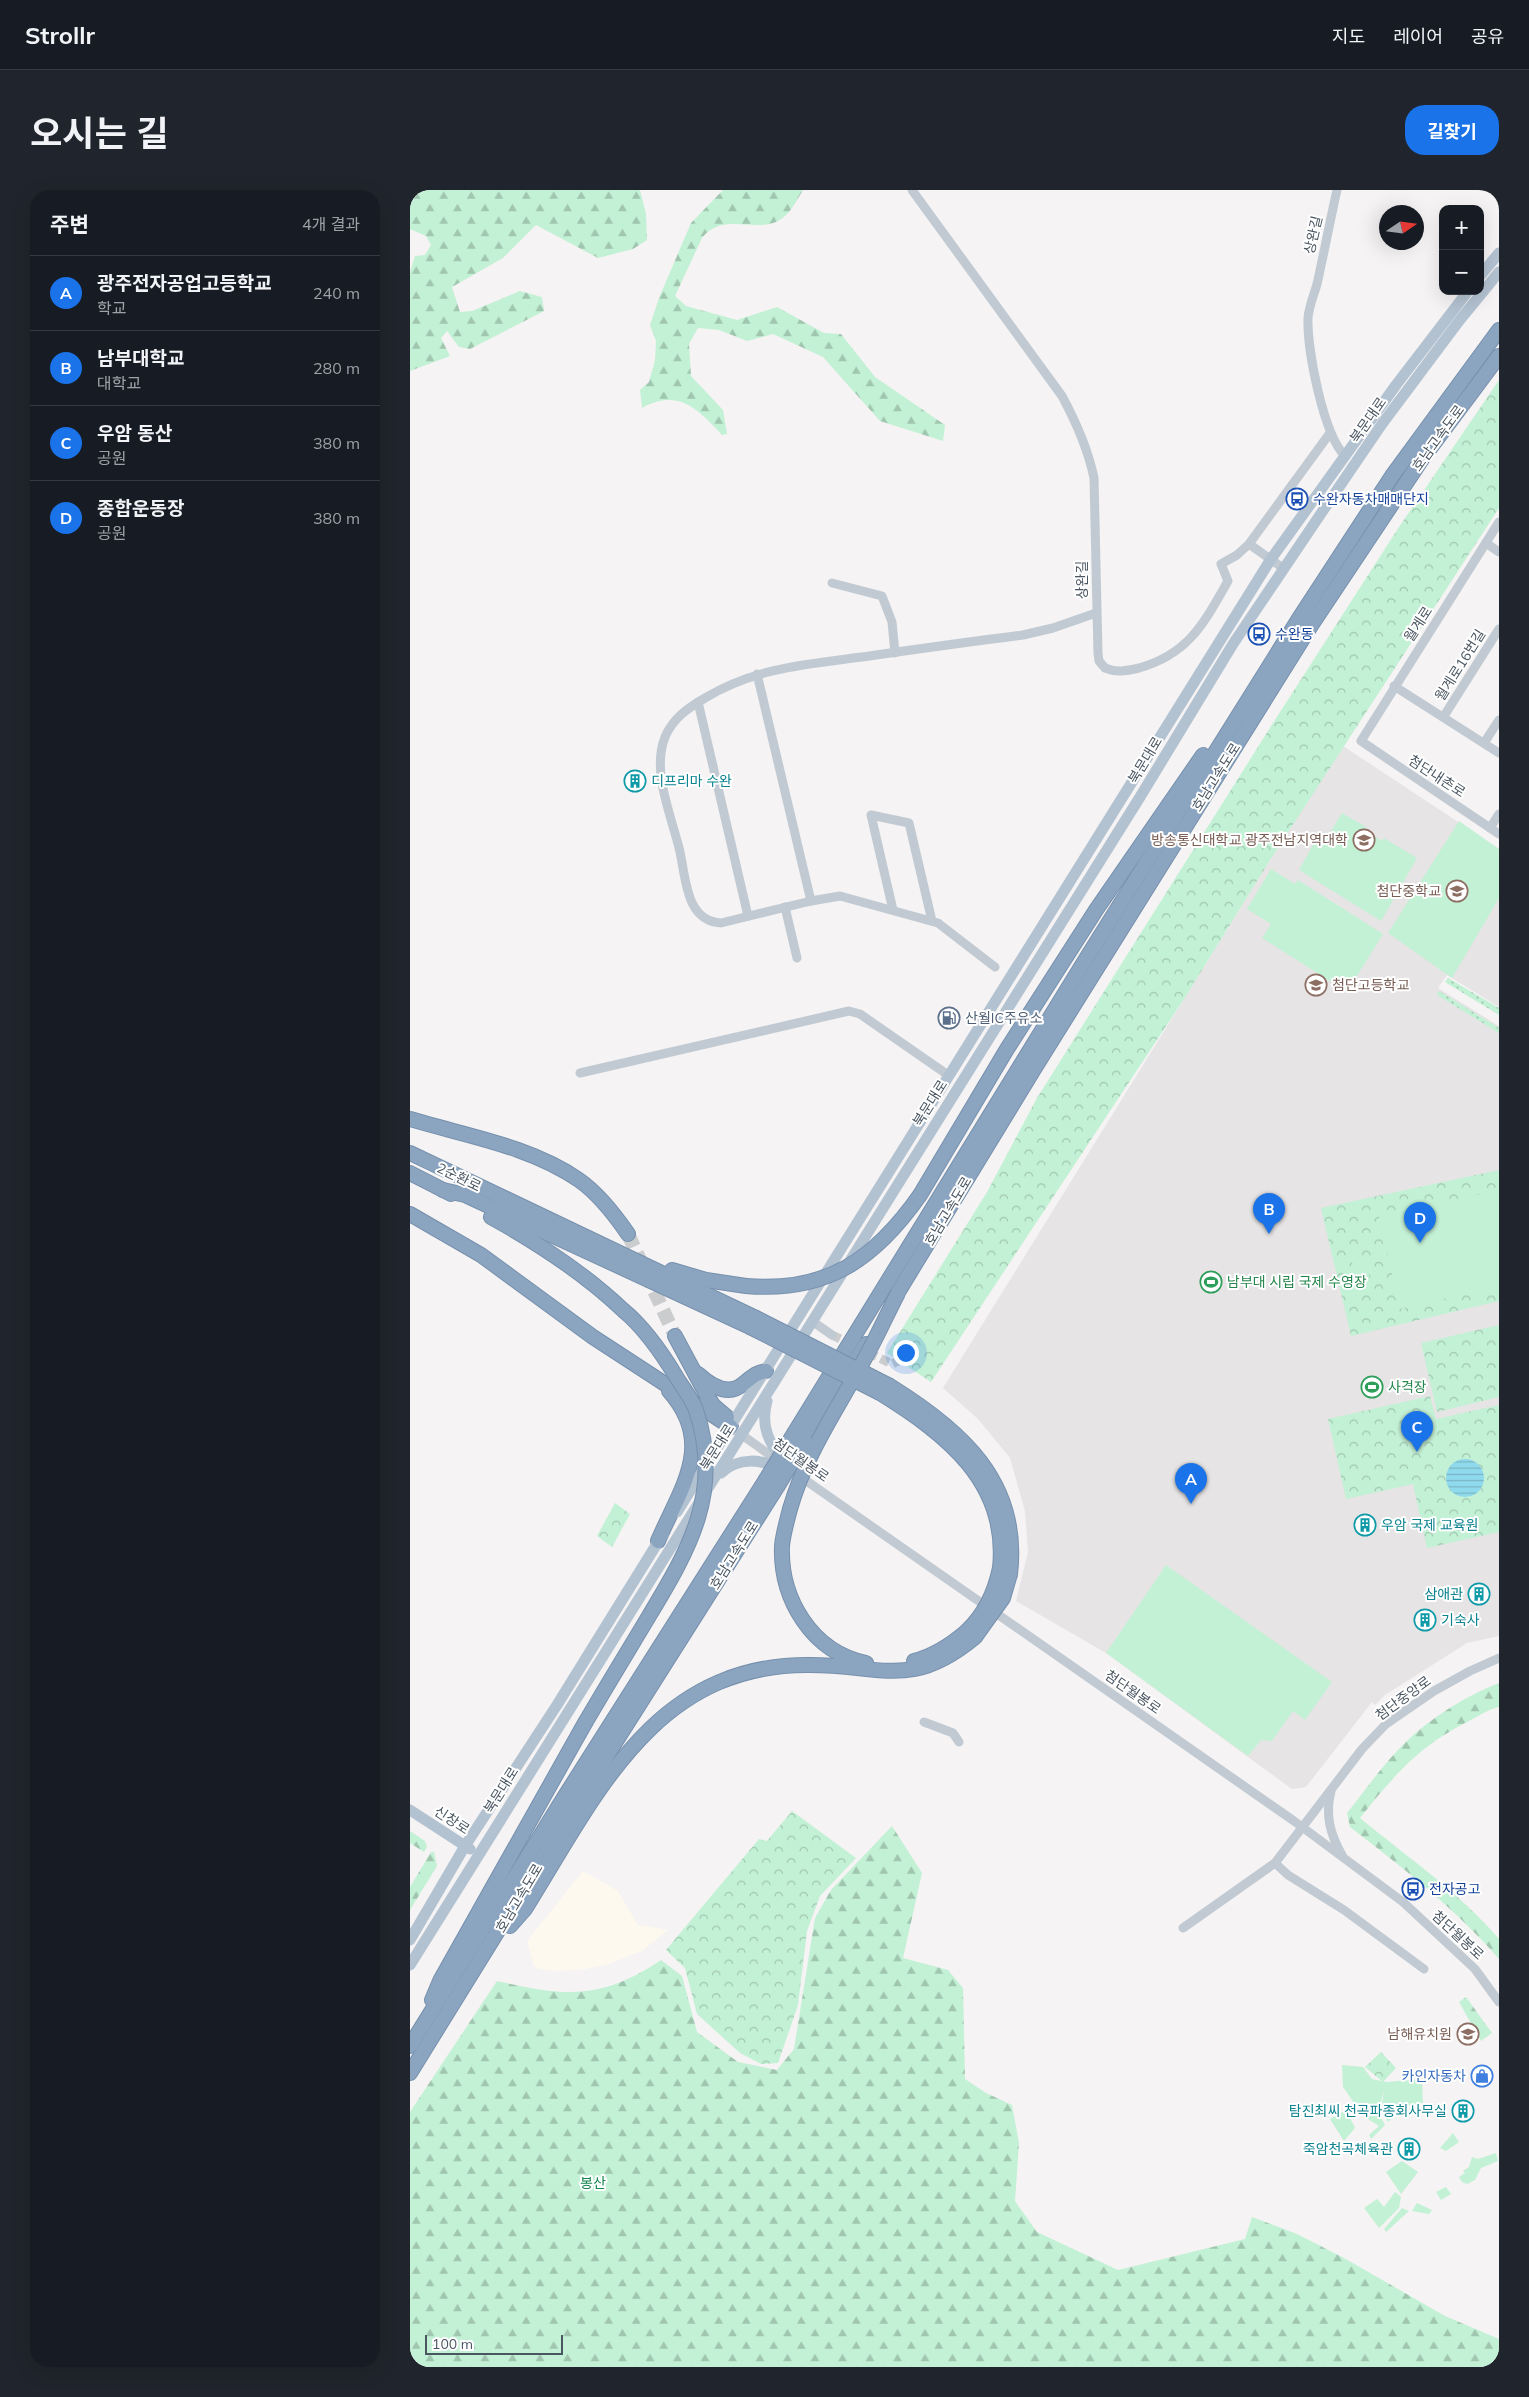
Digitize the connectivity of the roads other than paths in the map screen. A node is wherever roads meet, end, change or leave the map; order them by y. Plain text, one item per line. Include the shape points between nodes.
1 (912, 190) edge
2 (1337, 190) edge
3 (1499, 253) edge
4 (1484, 271) edge
5 (1499, 272) edge
6 (1465, 295) edge
7 (1499, 330) edge
8 (1499, 356) edge
9 (1330, 433) junction
10 (1345, 456) junction
11 (1499, 522) edge
12 (1486, 543) junction
13 (1249, 544) junction
14 (1499, 552) edge
15 (1271, 559) junction
16 (1284, 568) junction
17 (832, 583) dead end
18 (1096, 613) junction
19 (1300, 617) junction
20 (1499, 629) edge
21 (895, 652) junction
22 (757, 674) junction
23 (1394, 686) junction
24 (698, 702) junction
25 (1444, 716) junction
26 (1499, 720) edge
27 (1361, 741) joint
28 (1484, 743) junction
29 (1499, 753) edge
30 (1499, 814) edge
31 (1490, 828) junction
32 (1499, 834) edge
33 (811, 901) junction
34 (785, 907) junction
35 (893, 910) junction
36 (748, 916) junction
37 (932, 921) junction
38 (797, 958) dead end
39 (995, 966) dead end
40 (580, 1073) dead end
41 (948, 1075) junction
42 (410, 1119) edge
43 (410, 1153) edge
44 (410, 1173) edge
45 (443, 1190) junction
46 (508, 1200) junction
47 (410, 1214) edge
48 (628, 1234) tunnel mouth
49 (898, 1293) junction
50 (812, 1321) junction
51 (752, 1322) junction
52 (832, 1335) tunnel mouth
53 (675, 1336) tunnel mouth
54 (693, 1369) junction
55 (766, 1371) junction
56 (651, 1376) junction
57 (773, 1384) junction
58 (736, 1431) junction
59 (800, 1436) junction
60 (794, 1472) junction
61 (771, 1484) junction
62 (710, 1486) junction
63 (658, 1542) junction
64 (971, 1634) junction
65 (1499, 1658) edge
66 (924, 1722) dead end
67 (959, 1742) dead end
68 (1332, 1788) junction
69 (410, 1810) edge
70 (1301, 1827) junction
71 (465, 1846) junction
72 (478, 1854) junction
73 (1345, 1859) junction
74 (1275, 1863) junction
75 (1183, 1928) dead end
76 (410, 1940) edge
77 (485, 1954) junction
78 (410, 1965) edge
79 (1424, 1969) dead end
80 (1499, 2002) edge
81 (413, 2042) edge
82 (410, 2073) edge

1 - 18 street, 상완길 via 1062,396 1078,426 1091,461 1096,501
2 - 9 street, 상완길 via 1308,318 1317,380
3 - 4 main road
5 - 16 main road, 북문대로 via 1382,424
6 - 10 main road, 북문대로
7 - 19 highway, 호남고속도로 via 1392,476
8 - 49 highway, 호남고속도로 via 1422,459 1312,624
9 - 10 street, 상완길
9 - 13 street, 상완길
10 - 15 main road, 북문대로
11 - 12 street, 월계로
12 - 14 street
12 - 23 street, 월계로
13 - 15 street
13 - 18 street, 상완길 via 1221,564 1228,582 1195,634 1174,654 1124,672 1105,668 1098,653
15 - 16 street
15 - 41 main road, 북문대로
16 - 50 main road, 북문대로 via 1232,644
17 - 21 street via 882,596 892,622
18 - 21 street via 1023,635
19 - 46 highway, bridge via 1258,670 1096,910 1006,1049 920,1195 875,1249 817,1280 783,1287 746,1286 686,1275
19 - 59 highway, 호남고속도로 via 1091,951
20 - 25 street, 월계로16번길
21 - 22 street
22 - 24 street
22 - 33 street
23 - 25 street
23 - 27 street, 월계로
24 - 36 street
24 - 36 street via 671,724 665,738 661,765 663,783 693,908 710,923 721,924
25 - 28 street
26 - 28 street
27 - 31 street, 첨단내촌로
28 - 29 street
30 - 31 street
31 - 32 street, 첨단내촌로
33 - 34 street
33 - 35 street via 840,896
34 - 36 street
34 - 38 street
35 - 37 street
35 - 37 street via 871,815 909,823
37 - 39 street
40 - 41 street, 북문대로 via 849,1011 860,1014
41 - 55 main road, 북문대로
42 - 48 highway via 523,1152 562,1170 581,1181
43 - 46 highway, 2순환로
44 - 45 highway, 2순환로
45 - 51 highway via 466,1195
45 - 81 highway, bridge via 542,1247 590,1281 634,1320 660,1351 695,1408 704,1445 702,1508 691,1542 675,1574 584,1722 440,1981
46 - 51 highway
47 - 56 highway via 481,1255
49 - 59 highway, 호남고속도로
49 - 64 highway, bridge via 799,1479 782,1545 785,1585 802,1620 815,1636 830,1648 863,1662 905,1664
50 - 52 street
50 - 57 main road, 북문대로
51 - 64 highway, bridge via 915,1415 943,1436 976,1472 994,1510 1001,1559 990,1600
53 - 54 highway
54 - 55 highway via 708,1383 731,1390 742,1386 754,1373
54 - 58 highway via 713,1405 727,1416
55 - 58 main road, 북문대로
56 - 58 highway
56 - 63 highway via 678,1403 691,1428 694,1442 689,1473
57 - 58 main road, 북문대로
57 - 60 main road via 764,1414 765,1430 773,1447
58 - 60 street, 첨단월봉로
58 - 62 main road, 북문대로
58 - 63 main road, 북문대로
59 - 61 highway, 호남고속도로, bridge
60 - 62 main road via 765,1462 745,1460 726,1469
60 - 70 street, 첨단월봉로
61 - 77 highway, 호남고속도로
61 - 81 highway, 호남고속도로 via 591,1755
62 - 72 main road, 북문대로
63 - 71 main road, 북문대로
64 - 77 highway via 955,1653 922,1668 884,1672 823,1665 782,1666 732,1677 678,1704 653,1724 624,1756 525,1909
65 - 68 street, 첨단중앙로 via 1434,1691 1386,1724
66 - 67 street via 953,1733
68 - 70 street, 첨단중앙로
68 - 73 street via 1328,1821
69 - 71 main road, 신창로
70 - 73 street, 첨단월봉로
70 - 74 street, 첨단중앙로
71 - 72 main road, 신창로
71 - 76 main road, 북문대로
72 - 78 main road, 북문대로
73 - 80 street, 첨단월봉로 via 1403,1902 1475,1969
74 - 75 street, 첨단중앙로
74 - 79 street
77 - 82 highway, 호남고속도로

